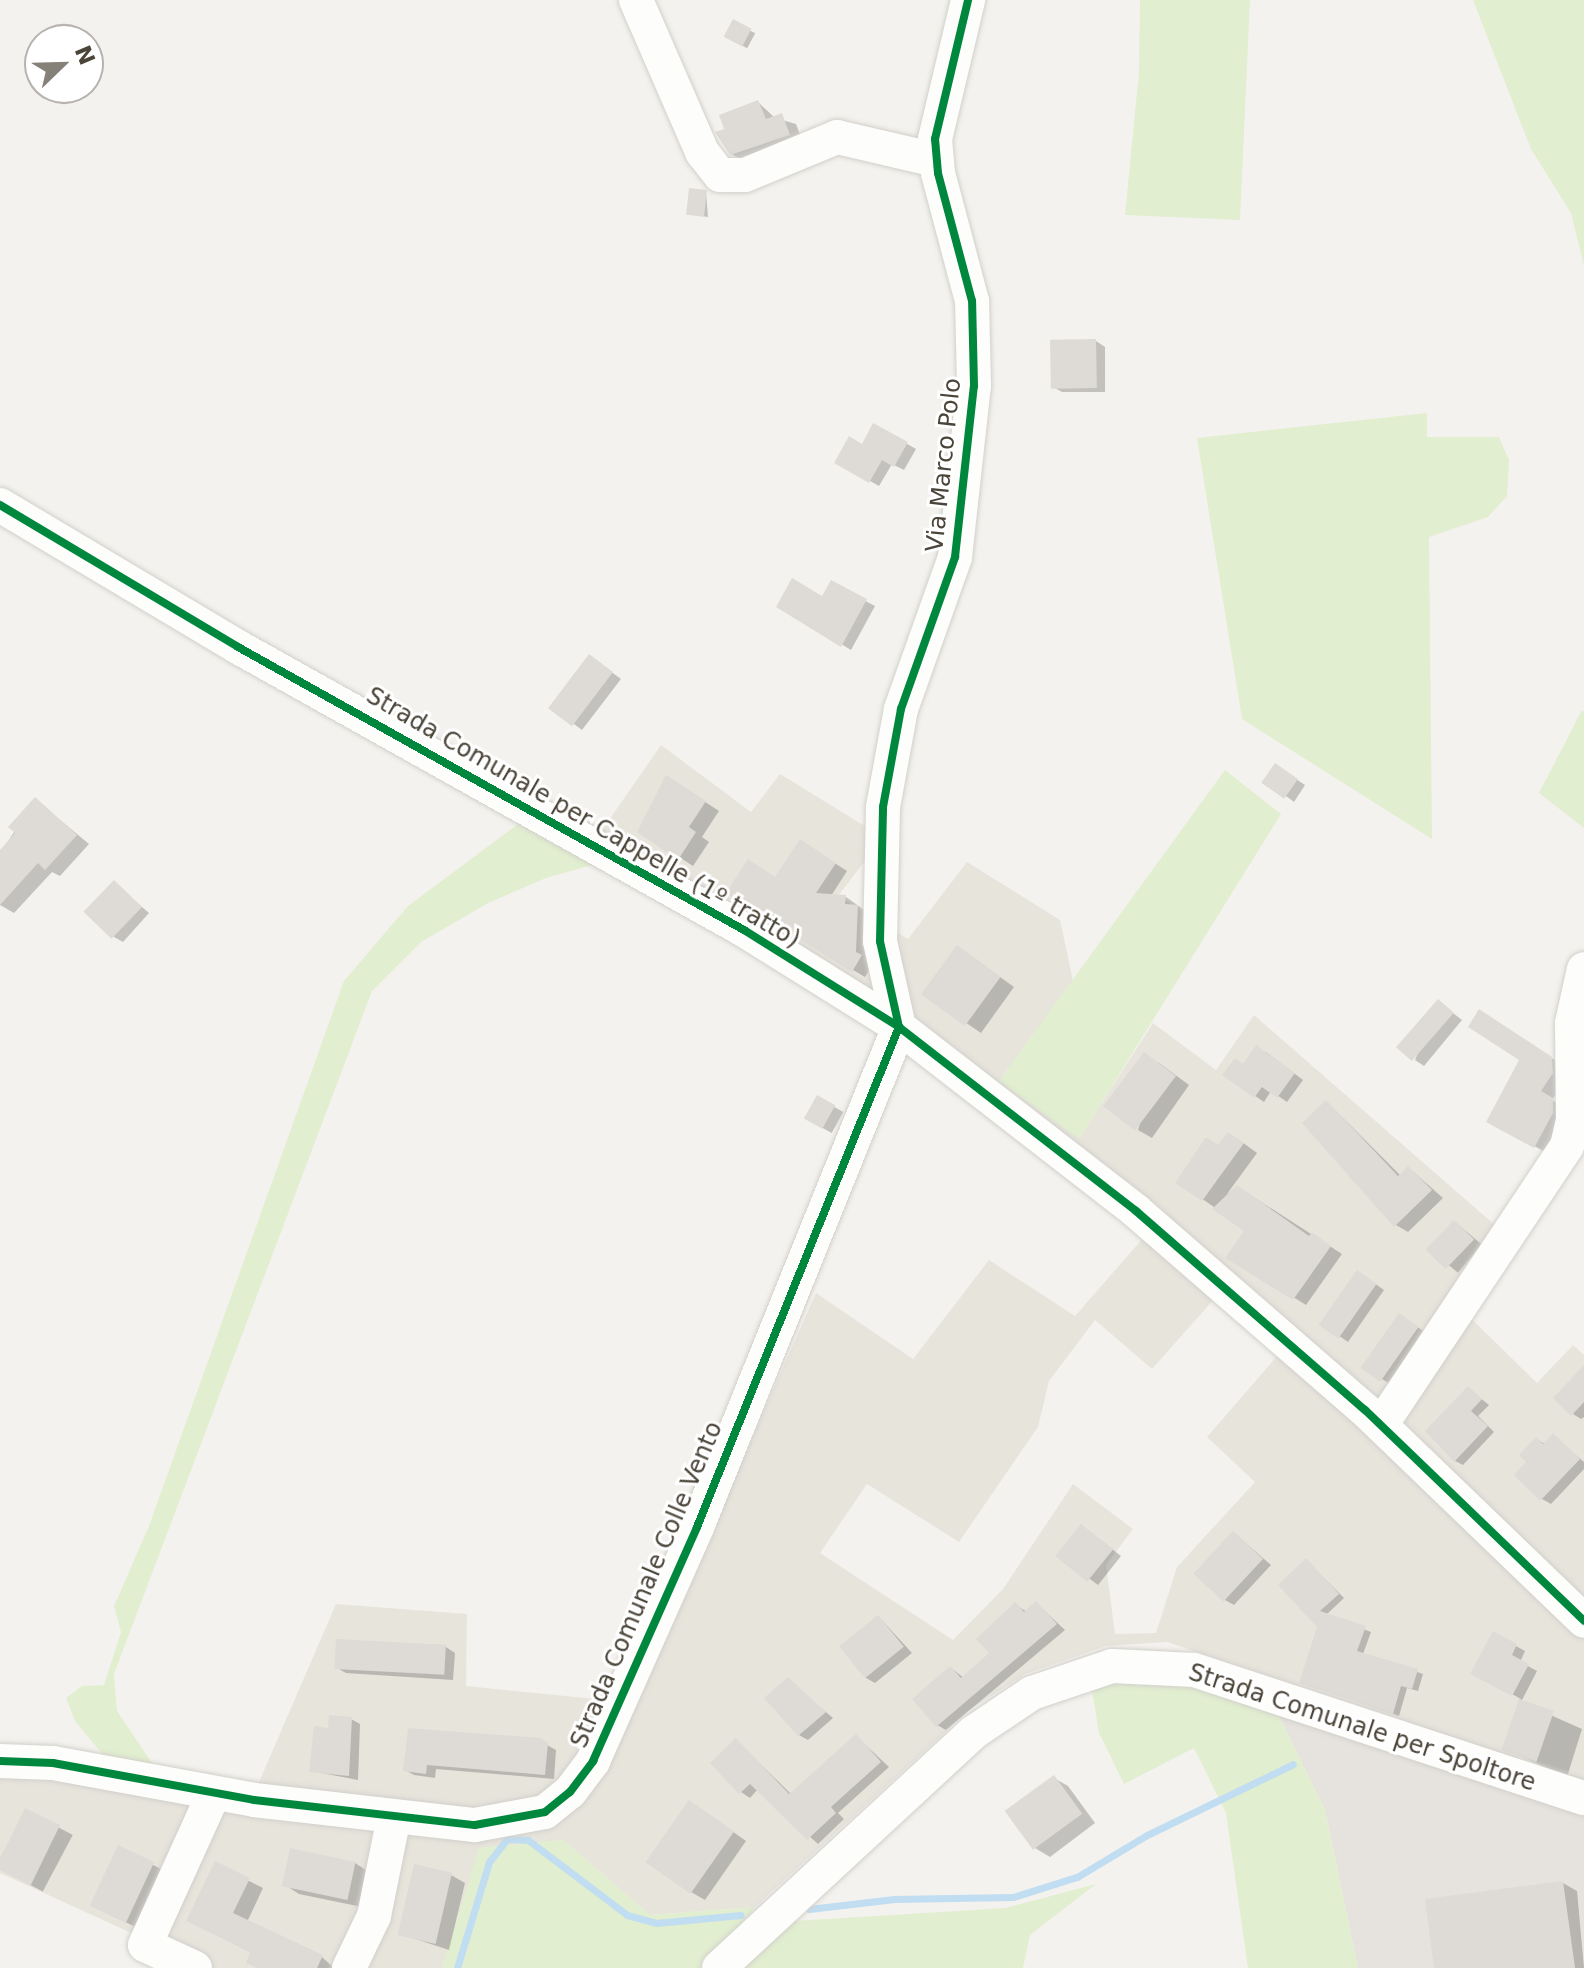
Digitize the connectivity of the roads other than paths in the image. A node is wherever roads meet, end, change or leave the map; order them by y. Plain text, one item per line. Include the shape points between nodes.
1 (636, 0) edge
2 (968, 0) edge
3 (936, 160) junction
4 (0, 505) edge
5 (1584, 969) edge
6 (899, 1027) junction
7 (1381, 1425) junction
8 (1584, 1621) edge
9 (0, 1761) edge
10 (214, 1793) junction
11 (1584, 1798) edge
12 (394, 1817) junction
13 (195, 1968) edge
14 (349, 1968) edge
15 (719, 1968) edge

1 - 3 street via 702,152 720,175 745,175 837,137
2 - 3 street, Via Marco Polo via 939,108
3 - 6 street, Via Marco Polo via 972,301 975,373 955,557 901,709 883,807 880,941
4 - 6 street, Strada Comunale per Cappelle (1º tratto) via 238,647 744,930
5 - 7 street via 1572,1023 1573,1119 1567,1146
6 - 7 street, Strada Comunale per Cappelle (1º tratto) via 1114,1193
6 - 12 street, Strada Comunale Colle Vento via 697,1527 593,1761 562,1800 523,1820 475,1825
7 - 8 street, Strada Comunale per Cappelle (1º tratto)
9 - 10 street, Strada Comunale Colle Vento via 53,1763
10 - 12 street, Strada Comunale Colle Vento
10 - 13 street via 145,1945
11 - 15 street, Strada Comunale per Spoltore via 1194,1670 1112,1666 1032,1693 974,1732
12 - 14 street via 374,1916

